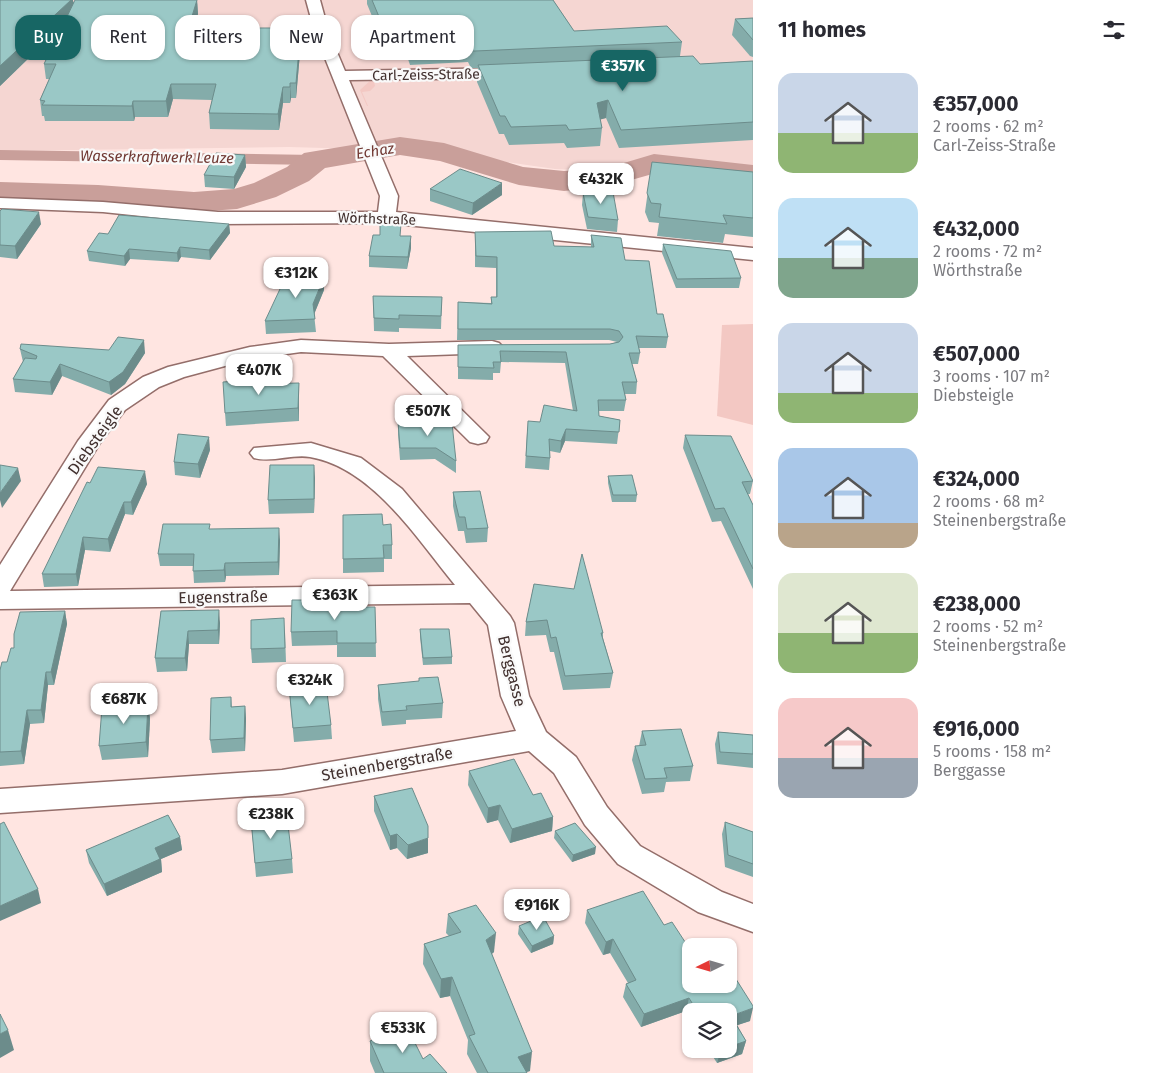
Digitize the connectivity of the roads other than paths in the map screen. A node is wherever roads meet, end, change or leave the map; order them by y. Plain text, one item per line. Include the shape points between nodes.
1 (314, 0) edge
2 (532, 72) edge
3 (339, 76) junction
4 (0, 203) edge
5 (386, 217) junction
6 (753, 254) edge
7 (513, 347) edge
8 (389, 350) junction
9 (478, 437) dead end
10 (262, 453) dead end
11 (0, 586) edge
12 (475, 594) junction
13 (0, 600) edge
14 (534, 739) junction
15 (0, 801) edge
16 (753, 918) edge

1 - 3 street
2 - 3 street, Carl-Zeiss-Straße
3 - 5 street via 390,196
4 - 5 street, Wörthstraße via 102,207 218,218
5 - 6 street, Wörthstraße
7 - 8 street, Diebsteigle
8 - 9 street
8 - 11 street, Diebsteigle via 301,346 250,352 151,382 117,405 90,441
10 - 12 street, Berggasse via 311,450 353,462 393,494
12 - 13 street, Eugenstraße
12 - 14 street, Berggasse via 501,623 515,696
14 - 15 street, Steinenbergstraße via 282,782
14 - 16 street, Berggasse via 565,765 596,816 629,855 710,902

